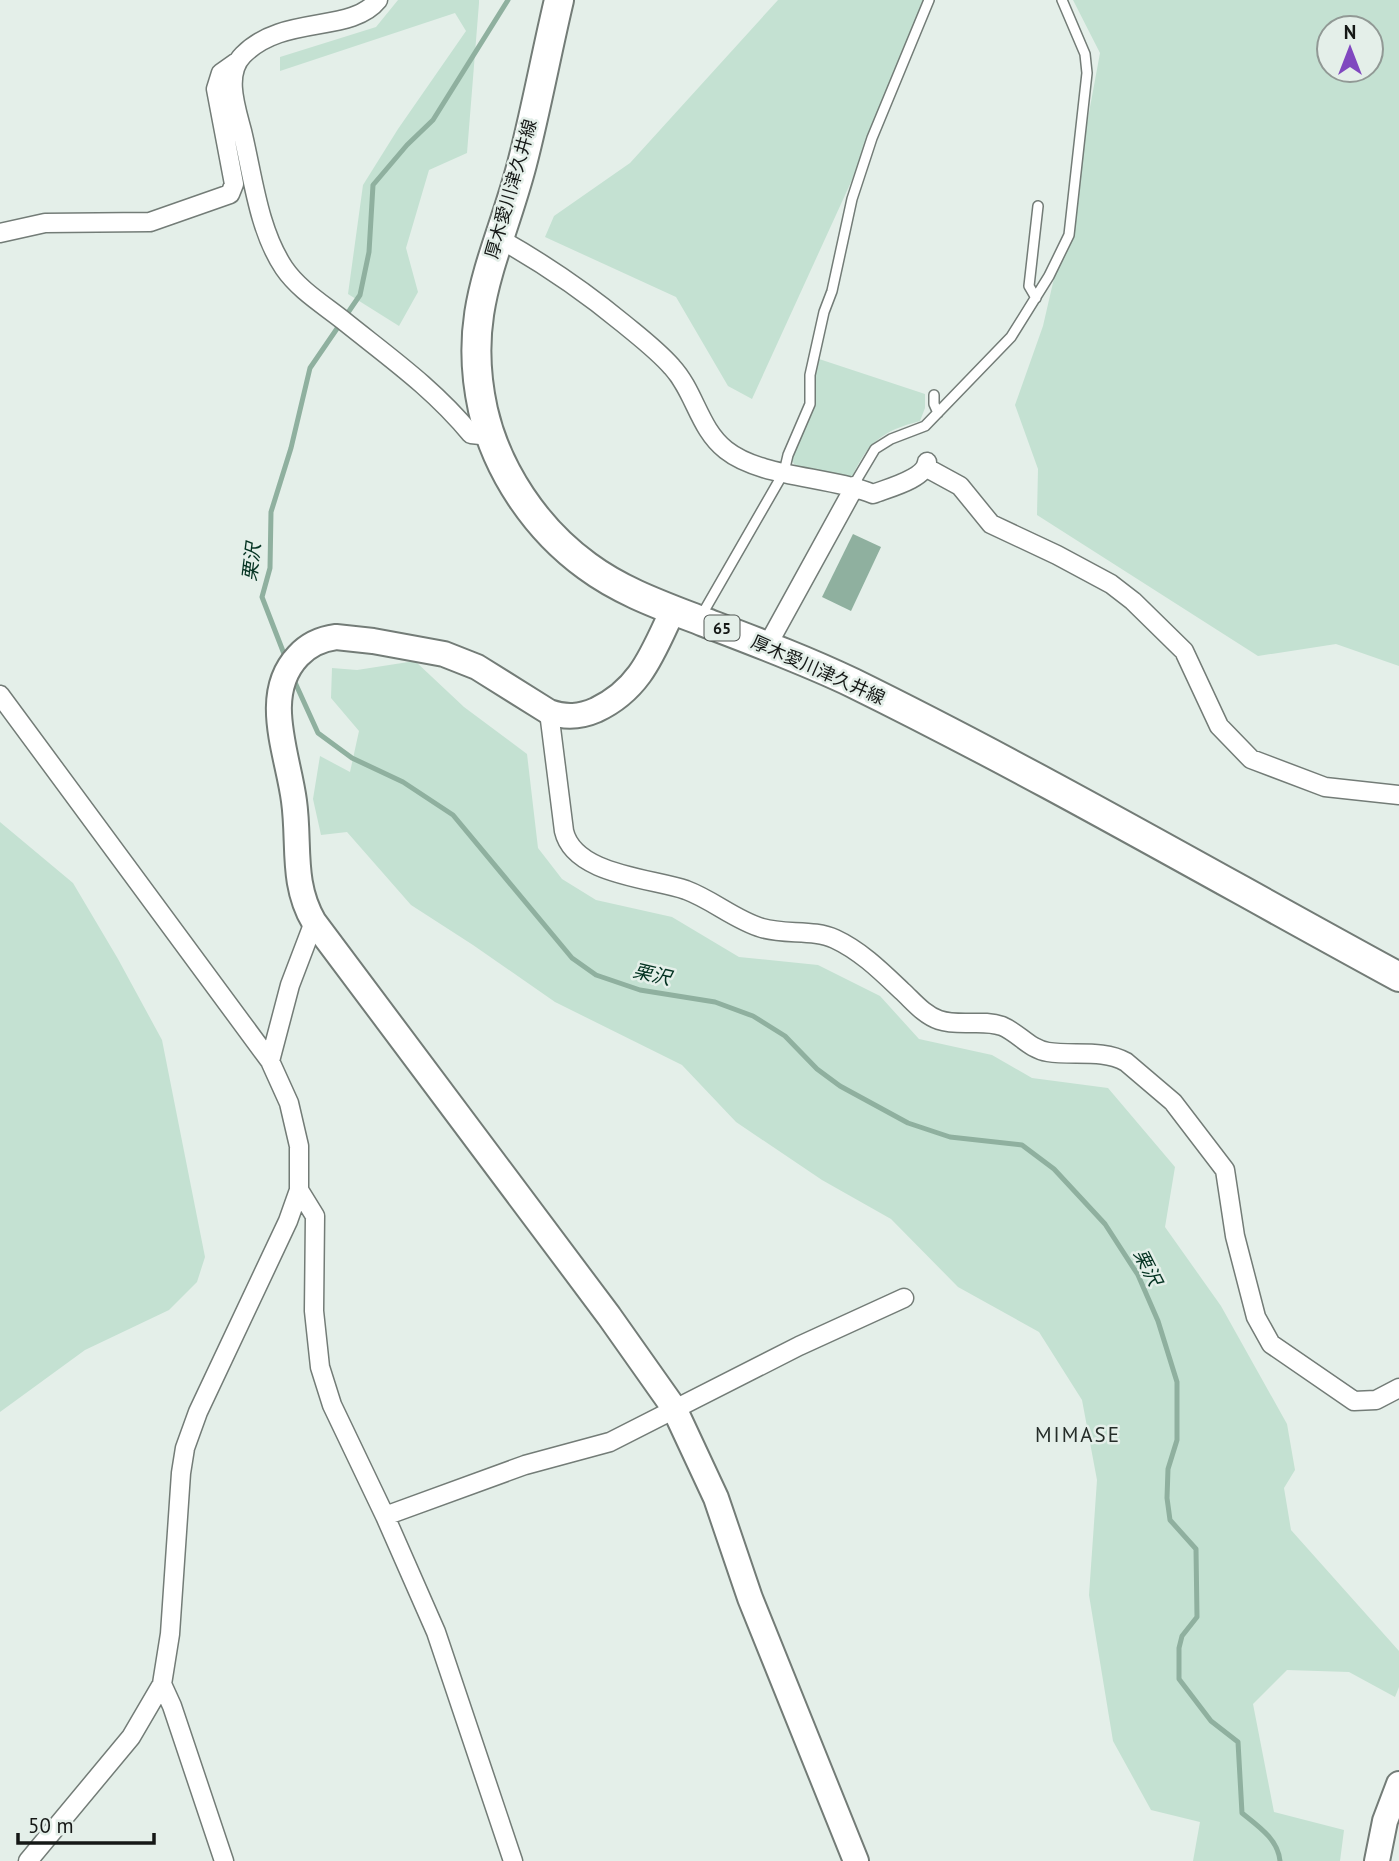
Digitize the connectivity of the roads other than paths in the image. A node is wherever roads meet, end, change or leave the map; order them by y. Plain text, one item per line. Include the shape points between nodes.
1 (378, 0) edge
2 (559, 0) edge
3 (929, 0) edge
4 (1062, 0) edge
5 (240, 60) junction
6 (1038, 206) dead end
7 (0, 233) edge
8 (498, 238) junction
9 (1036, 298) junction
10 (934, 395) dead end
11 (938, 413) junction
12 (490, 436) junction
13 (784, 472) junction
14 (854, 486) junction
15 (686, 615) junction
16 (767, 646) junction
17 (0, 695) edge
18 (549, 712) junction
19 (1399, 795) edge
20 (314, 922) junction
21 (1399, 977) edge
22 (270, 1061) junction
23 (299, 1189) junction
24 (904, 1297) dead end
25 (1399, 1388) edge
26 (674, 1408) junction
27 (385, 1516) junction
28 (162, 1684) junction
29 (1399, 1784) edge
30 (28, 1861) edge
31 (224, 1861) edge
32 (513, 1861) edge
33 (856, 1861) edge
34 (1377, 1861) edge

1 - 5 street via 356,16 270,36
2 - 8 main road, 厚木愛川津久井線 / 65 via 522,166
3 - 13 lane via 852,199 810,375 810,404
4 - 9 lane via 1085,54 1087,73 1069,235
5 - 7 street via 222,73 216,89 234,184 230,194 150,222 45,223
5 - 12 street via 233,76 235,98 276,255 290,276 328,309 431,389 471,434
6 - 9 lane via 1029,286
8 - 12 main road, 厚木愛川津久井線 / 65 via 479,304 475,347
8 - 13 street via 565,277 661,355 688,388 706,427 727,451
9 - 11 lane via 1011,337
10 - 11 lane
11 - 14 lane via 925,426 875,449
12 - 15 main road, 厚木愛川津久井線 / 65 via 519,492 560,544 608,581
13 - 14 street
13 - 15 lane
14 - 16 street
14 - 19 street via 873,494 919,475 927,465 960,486 991,524 1111,584 1133,601 1184,651 1219,726 1251,759 1325,787
15 - 16 main road, 厚木愛川津久井線 / 65
15 - 18 street via 631,687 608,704 586,714
16 - 21 main road, 厚木愛川津久井線 / 65 via 981,747
17 - 22 street
18 - 20 street via 477,667 433,651 336,637 304,649 288,667 278,704 294,803 301,895
18 - 25 street via 564,831 577,854 622,874 690,891 756,926 834,938 868,959 940,1020 1004,1027 1044,1052 1104,1055 1126,1062 1173,1102 1225,1170 1235,1236 1256,1317 1271,1344 1354,1401 1377,1400
20 - 22 street via 290,985
20 - 26 street
22 - 23 street via 295,1124
23 - 27 street via 315,1216 314,1311 320,1367 332,1405
23 - 28 street via 185,1448
24 - 26 street
26 - 27 street via 610,1442 525,1465
26 - 33 street via 716,1497 750,1598
27 - 32 street via 440,1641
28 - 30 street via 131,1737
28 - 31 street
29 - 34 street

